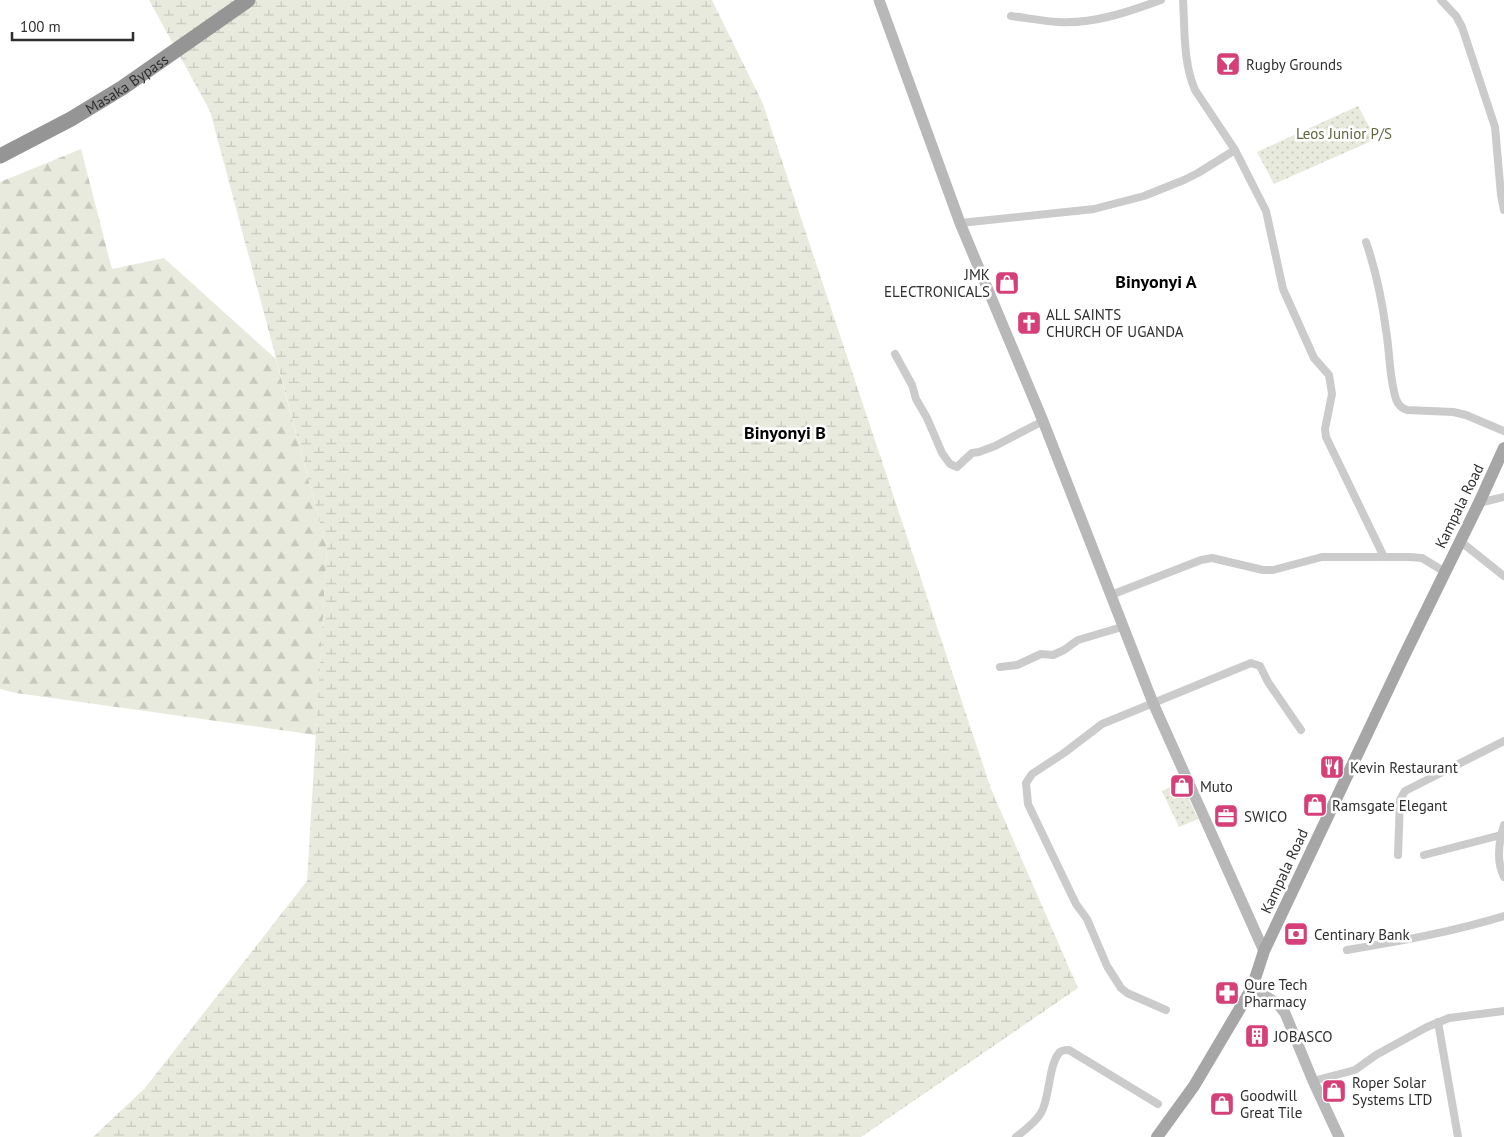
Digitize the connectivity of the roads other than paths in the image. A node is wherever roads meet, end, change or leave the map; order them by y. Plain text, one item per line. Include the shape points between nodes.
1 (248, 0) edge
2 (879, 0) edge
3 (1161, 0) edge
4 (1183, 0) edge
5 (1441, 0) edge
6 (1012, 16) dead end
7 (1235, 150) junction
8 (0, 156) edge
9 (1504, 210) edge
10 (960, 223) junction
11 (1366, 242) dead end
12 (895, 354) dead end
13 (1042, 421) junction
14 (1504, 431) edge
15 (1504, 448) edge
16 (1504, 498) edge
17 (1480, 504) junction
18 (1460, 541) junction
19 (1384, 558) junction
20 (1445, 572) junction
21 (1504, 576) edge
22 (1110, 596) junction
23 (1122, 627) junction
24 (1000, 667) dead end
25 (1153, 703) junction
26 (1301, 730) dead end
27 (1504, 741) edge
28 (1504, 825) edge
29 (1501, 835) junction
30 (1424, 854) dead end
31 (1398, 855) dead end
32 (1504, 877) edge
33 (1504, 916) edge
34 (1264, 950) junction
35 (1347, 950) dead end
36 (1252, 988) junction
37 (1166, 1010) dead end
38 (1504, 1011) edge
39 (1438, 1022) junction
40 (1313, 1081) junction
41 (1158, 1104) dead end
42 (1016, 1137) edge
43 (1157, 1137) edge
44 (1339, 1137) edge
45 (1458, 1137) edge

1 - 8 highway, Masaka Bypass via 122,88
2 - 10 main road
3 - 6 street via 1116,16 1072,22
4 - 7 street via 1190,78
5 - 9 street via 1462,27 1495,127
7 - 10 street via 1191,176 1117,204
7 - 19 street via 1266,211 1283,289 1314,358 1329,375 1332,394 1326,437
10 - 13 main road
11 - 14 street via 1379,283 1389,362 1401,408 1453,412
12 - 13 street via 950,464 957,467 972,453 995,446
13 - 22 main road
15 - 17 main road, Kampala Road
16 - 17 street
17 - 18 main road, Kampala Road
18 - 20 main road, Kampala Road
18 - 21 street
19 - 20 street via 1422,558
19 - 22 street via 1322,557 1263,570 1212,558
20 - 34 main road, Kampala Road
22 - 23 main road
23 - 24 street via 1078,640 1053,655 1041,654 1017,665
23 - 25 main road
25 - 26 street via 1251,663 1260,666
25 - 34 main road
25 - 37 street via 1102,724 1032,774 1026,783 1026,793 1028,804 1060,872 1121,988
27 - 31 street via 1405,791 1400,800
28 - 29 street
29 - 30 street
29 - 32 street via 1500,862
33 - 35 street via 1433,936
34 - 36 main road, Kampala Road
36 - 40 main road via 1277,1003 1285,1013
36 - 43 main road, Kampala Road via 1194,1086
38 - 39 street
39 - 40 street via 1376,1054 1355,1070
39 - 45 street
40 - 44 main road
41 - 42 street via 1069,1050 1063,1050 1055,1062 1042,1111

